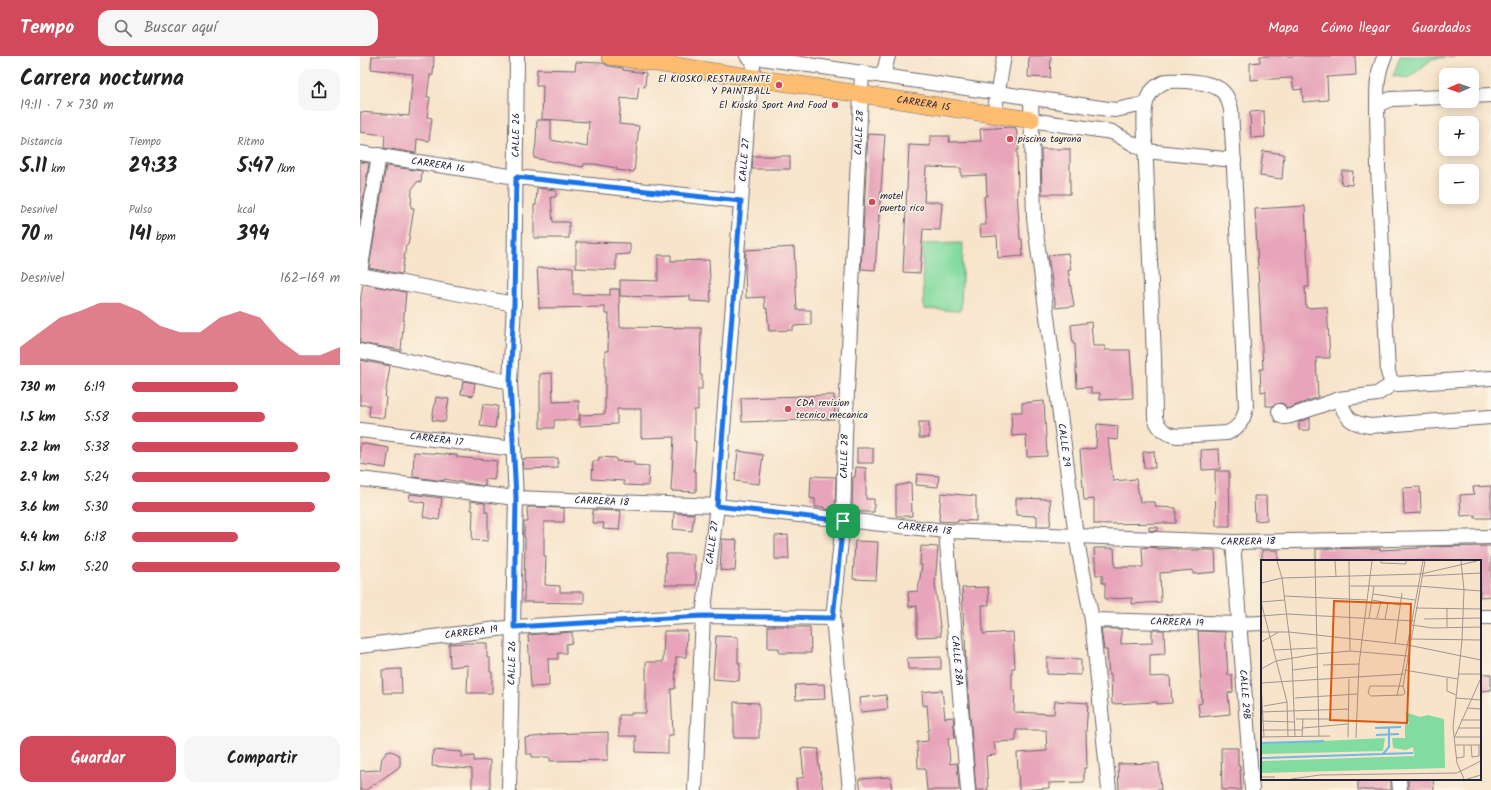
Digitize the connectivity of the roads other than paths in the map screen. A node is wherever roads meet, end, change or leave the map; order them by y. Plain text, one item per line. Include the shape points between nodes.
1 (518, 56) edge
2 (610, 56) edge
3 (752, 56) edge
4 (1004, 56) edge
5 (1385, 56) edge
6 (820, 60) edge
7 (885, 67) edge
8 (862, 73) junction
9 (751, 77) junction
10 (998, 93) junction
11 (860, 94) junction
12 (1491, 95) edge
13 (1479, 96) edge
14 (1439, 97) edge
15 (1031, 98) junction
16 (1145, 104) junction
17 (1377, 105) junction
18 (994, 114) junction
19 (1031, 120) junction
20 (1146, 151) junction
21 (360, 153) edge
22 (379, 155) junction
23 (1234, 160) junction
24 (516, 177) junction
25 (741, 201) junction
26 (360, 274) edge
27 (514, 304) junction
28 (360, 351) edge
29 (1491, 378) edge
30 (510, 382) junction
31 (1394, 383) junction
32 (1339, 399) junction
33 (1279, 412) dead end
34 (1491, 417) edge
35 (360, 430) edge
36 (514, 449) junction
37 (360, 479) edge
38 (516, 498) junction
39 (717, 506) junction
40 (843, 521) junction
41 (946, 531) junction
42 (1076, 536) junction
43 (1491, 537) edge
44 (1233, 542) junction
45 (703, 616) junction
46 (833, 618) junction
47 (1092, 620) junction
48 (1261, 623) edge
49 (1238, 624) junction
50 (514, 627) junction
51 (360, 646) edge
52 (1399, 780) edge
53 (509, 790) edge
54 (695, 790) edge
55 (850, 790) edge
56 (968, 790) edge
57 (1109, 790) edge
58 (1252, 790) edge
59 (1400, 790) edge

1 - 24 street, CALLE 26
2 - 9 main road, CARRERA 15
3 - 6 street
3 - 9 street, CALLE 27
4 - 10 street
5 - 17 street via 1377,81
6 - 7 street
6 - 8 street
7 - 8 street
7 - 10 street
8 - 11 street, CALLE 28
9 - 11 main road, CARRERA 15
9 - 25 street, CALLE 27
10 - 15 street
10 - 18 street
11 - 18 main road, CARRERA 15
11 - 40 street, CALLE 28
12 - 13 street
14 - 17 street via 1392,100
15 - 16 street via 1115,110
15 - 19 street, CALLE 29
16 - 20 street
16 - 23 street via 1151,91 1167,81 1209,84 1223,91 1231,109
17 - 31 street via 1388,372 1390,380
18 - 19 main road, CARRERA 15
19 - 20 street, CARRERA 15 via 1112,132
19 - 42 street, CALLE 29 via 1034,218
20 - 23 street, CARRERA 15
20 - 23 street via 1155,418 1163,431 1177,436 1227,433 1234,430 1244,418 1246,407
21 - 22 street, CARRERA 16
22 - 24 street, CARRERA 16
22 - 26 street
24 - 25 street, CARRERA 16
24 - 27 street, CALLE 26
25 - 39 street, CALLE 27
26 - 27 street
27 - 30 street, CALLE 26
28 - 30 street
29 - 31 street
30 - 36 street, CALLE 26
31 - 32 street via 1376,394
32 - 33 street via 1291,416 1284,417
32 - 34 street via 1345,414 1355,424 1370,426
35 - 36 street, CARRERA 17
36 - 38 street, CALLE 26
37 - 38 street, CARRERA 18
38 - 39 street, CARRERA 18
38 - 50 street, CALLE 26
39 - 40 street, CARRERA 18
39 - 45 street, CALLE 27
40 - 41 street, CARRERA 18
40 - 46 street, CALLE 28
41 - 42 street, CARRERA 18
41 - 56 street, CALLE 28A
42 - 44 street, CARRERA 18
42 - 47 street, CALLE 29
43 - 44 street, CARRERA 18
44 - 49 street, CALLE 29B
45 - 46 street, CARRERA 19
45 - 50 street, CARRERA 19
45 - 54 street, CALLE 27
46 - 55 street, CALLE 28
47 - 49 street, CARRERA 19
47 - 57 street, CALLE 29
48 - 49 street, CARRERA 19
49 - 58 street, CALLE 29B
50 - 51 street, CARRERA 19
50 - 53 street, CALLE 26
52 - 59 street

